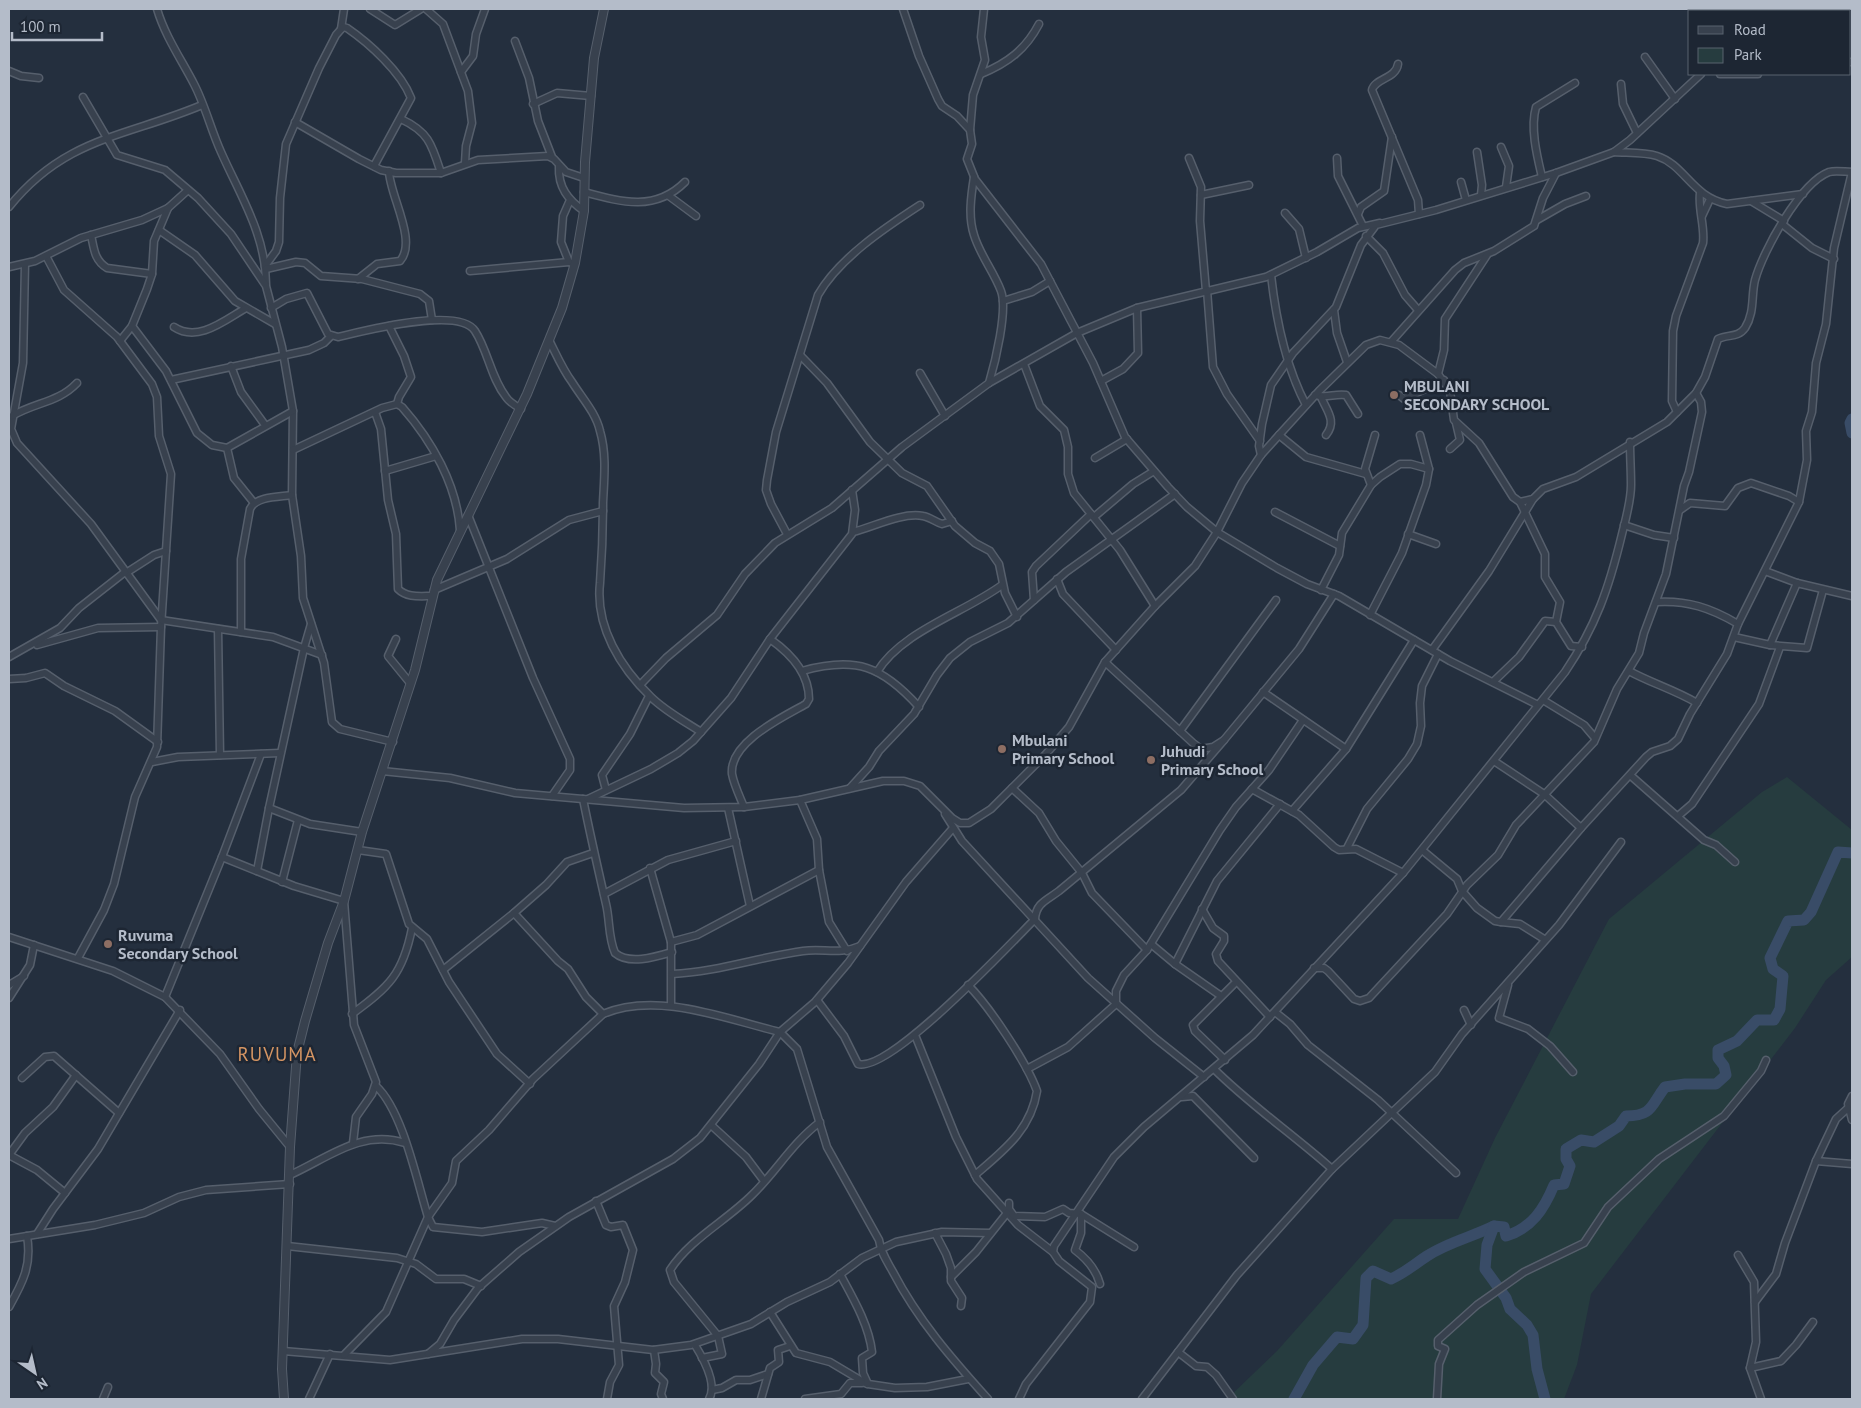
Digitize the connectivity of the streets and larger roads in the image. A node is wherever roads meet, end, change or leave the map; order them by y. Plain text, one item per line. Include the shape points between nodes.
1 (157, 9) edge
2 (344, 9) edge
3 (370, 9) edge
4 (421, 9) edge
5 (426, 9) edge
6 (485, 9) edge
7 (604, 9) edge
8 (903, 9) edge
9 (984, 9) edge
10 (1039, 24) dead end
11 (340, 29) junction
12 (515, 41) dead end
13 (1645, 57) dead end
14 (1398, 64) dead end
15 (9, 70) edge
16 (461, 72) junction
17 (981, 74) junction
18 (1700, 75) edge
19 (40, 78) dead end
20 (1575, 84) dead end
21 (1620, 84) dead end
22 (591, 96) junction
23 (83, 98) dead end
24 (1675, 99) junction
25 (533, 104) junction
26 (202, 105) junction
27 (401, 119) junction
28 (294, 122) junction
29 (970, 130) junction
30 (1637, 133) junction
31 (1392, 136) junction
32 (105, 137) junction
33 (1501, 147) dead end
34 (1477, 152) dead end
35 (1614, 152) junction
36 (552, 157) junction
37 (1189, 158) dead end
38 (1337, 158) dead end
39 (465, 163) junction
40 (374, 166) junction
41 (559, 167) junction
42 (388, 171) junction
43 (1852, 172) edge
44 (1556, 173) junction
45 (441, 174) junction
46 (974, 177) junction
47 (1542, 177) junction
48 (584, 178) junction
49 (685, 182) dead end
50 (1461, 182) dead end
51 (1249, 185) dead end
52 (1506, 187) junction
53 (188, 190) junction
54 (584, 192) junction
55 (1700, 193) junction
56 (1803, 194) junction
57 (1201, 195) junction
58 (1481, 195) junction
59 (669, 196) junction
60 (1586, 196) dead end
61 (1710, 199) junction
62 (570, 200) junction
63 (1466, 200) junction
64 (1751, 201) junction
65 (920, 205) dead end
66 (9, 207) edge
67 (168, 208) junction
68 (584, 211) junction
69 (1285, 213) dead end
70 (1358, 214) junction
71 (1419, 214) junction
72 (696, 216) dead end
73 (1702, 216) junction
74 (1537, 220) junction
75 (1380, 223) junction
76 (1783, 223) junction
77 (1364, 226) junction
78 (159, 230) junction
79 (91, 235) junction
80 (1366, 236) junction
81 (1487, 255) junction
82 (46, 256) junction
83 (1306, 258) junction
84 (1834, 259) junction
85 (572, 263) junction
86 (25, 264) junction
87 (9, 267) edge
88 (265, 267) junction
89 (470, 271) dead end
90 (152, 274) junction
91 (1271, 275) junction
92 (358, 279) junction
93 (1050, 282) junction
94 (266, 286) junction
95 (1207, 290) junction
96 (1003, 301) junction
97 (246, 308) junction
98 (271, 308) junction
99 (1137, 308) junction
100 (1334, 310) junction
101 (1418, 310) junction
102 (432, 320) junction
103 (275, 324) junction
104 (132, 326) junction
105 (389, 326) junction
106 (174, 327) dead end
107 (1077, 333) junction
108 (332, 336) junction
109 (120, 341) junction
110 (550, 342) junction
111 (1391, 342) junction
112 (283, 354) junction
113 (801, 356) junction
114 (1287, 360) junction
115 (1347, 362) junction
116 (1024, 364) junction
117 (231, 366) junction
118 (920, 373) dead end
119 (1438, 374) junction
120 (171, 380) junction
121 (1444, 380) junction
122 (1101, 381) junction
123 (77, 383) dead end
124 (989, 383) junction
125 (1696, 393) junction
126 (1399, 395) dead end
127 (1318, 396) junction
128 (397, 404) junction
129 (1306, 404) junction
130 (521, 409) junction
131 (293, 411) junction
132 (11, 412) edge
133 (375, 412) junction
134 (1677, 412) junction
135 (1358, 414) dead end
136 (945, 416) junction
137 (1456, 422) junction
138 (10, 425) edge
139 (265, 425) junction
140 (1278, 435) junction
141 (1326, 435) dead end
142 (1375, 435) dead end
143 (1420, 435) dead end
144 (12, 438) edge
145 (1127, 439) junction
146 (1260, 441) junction
147 (1630, 442) junction
148 (227, 448) junction
149 (1450, 449) dead end
150 (293, 450) junction
151 (1261, 455) junction
152 (436, 456) junction
153 (1095, 458) dead end
154 (888, 460) junction
155 (1429, 469) junction
156 (385, 471) junction
157 (1154, 471) junction
158 (1366, 474) junction
159 (1371, 485) junction
160 (852, 490) junction
161 (1175, 494) junction
162 (292, 496) junction
163 (1532, 499) junction
164 (1520, 502) junction
165 (1799, 502) junction
166 (254, 503) junction
167 (1680, 510) junction
168 (603, 511) junction
169 (1274, 512) dead end
170 (1524, 513) junction
171 (468, 515) junction
172 (1093, 516) junction
173 (952, 521) junction
174 (1624, 525) junction
175 (460, 530) junction
176 (853, 532) junction
177 (1217, 532) junction
178 (787, 534) junction
179 (1408, 534) junction
180 (1674, 538) junction
181 (1113, 540) junction
182 (1436, 544) dead end
183 (1340, 546) junction
184 (166, 551) junction
185 (489, 568) junction
186 (1765, 571) junction
187 (125, 573) junction
188 (1057, 579) junction
189 (1797, 583) junction
190 (1002, 585) junction
191 (1321, 590) junction
192 (1823, 590) junction
193 (433, 593) junction
194 (1334, 594) junction
195 (1852, 596) edge
196 (1034, 600) junction
197 (1276, 600) dead end
198 (1656, 602) junction
199 (1155, 606) junction
200 (1370, 615) junction
201 (1017, 616) junction
202 (1556, 622) junction
203 (161, 624) junction
204 (311, 624) junction
205 (1738, 624) junction
206 (218, 628) junction
207 (241, 632) junction
208 (1734, 637) junction
209 (396, 639) dead end
210 (770, 640) junction
211 (1414, 640) junction
212 (1770, 645) junction
213 (29, 646) junction
214 (1582, 647) junction
215 (1780, 647) junction
216 (304, 648) junction
217 (1116, 650) junction
218 (1432, 650) junction
219 (1438, 654) junction
220 (322, 656) junction
221 (9, 657) edge
222 (1105, 662) junction
223 (1629, 670) junction
224 (802, 671) junction
225 (877, 672) junction
226 (9, 679) edge
227 (1493, 682) junction
228 (410, 683) junction
229 (640, 685) junction
230 (1263, 692) junction
231 (650, 696) junction
232 (1541, 703) junction
233 (1697, 703) junction
234 (919, 707) junction
235 (1303, 720) junction
236 (1180, 731) junction
237 (701, 732) junction
238 (1596, 738) junction
239 (1224, 740) junction
240 (158, 742) junction
241 (392, 742) junction
242 (1346, 749) junction
243 (280, 753) junction
244 (261, 754) junction
245 (220, 755) junction
246 (1494, 760) junction
247 (152, 762) junction
248 (382, 771) junction
249 (1630, 776) junction
250 (850, 788) junction
251 (1012, 788) junction
252 (1252, 789) junction
253 (606, 790) junction
254 (1544, 794) junction
255 (552, 796) junction
256 (585, 799) junction
257 (800, 800) junction
258 (1280, 804) junction
259 (744, 807) junction
260 (269, 808) junction
261 (728, 808) junction
262 (943, 811) junction
263 (1292, 811) junction
264 (1678, 816) junction
265 (298, 820) junction
266 (953, 828) junction
267 (1581, 828) junction
268 (362, 832) junction
269 (736, 841) junction
270 (1622, 842) dead end
271 (1347, 848) junction
272 (358, 850) junction
273 (1422, 850) junction
274 (593, 853) junction
275 (222, 856) junction
276 (1735, 862) dead end
277 (650, 868) junction
278 (819, 870) junction
279 (257, 871) junction
280 (1081, 872) junction
281 (1403, 873) junction
282 (282, 882) junction
283 (1462, 891) junction
284 (604, 894) junction
285 (344, 901) junction
286 (750, 906) junction
287 (1202, 909) junction
288 (514, 913) junction
289 (1035, 919) junction
290 (1501, 922) junction
291 (412, 928) junction
292 (9, 937) edge
293 (1544, 940) junction
294 (671, 942) junction
295 (34, 945) junction
296 (863, 945) junction
297 (1149, 947) junction
298 (847, 951) junction
299 (672, 952) junction
300 (78, 958) junction
301 (1175, 964) junction
302 (1314, 968) junction
303 (443, 970) junction
304 (672, 974) junction
305 (24, 976) junction
306 (1510, 979) junction
307 (1236, 982) junction
308 (9, 985) edge
309 (968, 985) junction
310 (1221, 996) junction
311 (165, 997) junction
312 (9, 998) edge
313 (817, 1000) junction
314 (1116, 1004) junction
315 (671, 1005) junction
316 (180, 1010) junction
317 (1464, 1010) dead end
318 (352, 1014) junction
319 (602, 1014) junction
320 (1273, 1014) junction
321 (1471, 1025) junction
322 (780, 1032) junction
323 (915, 1035) junction
324 (1224, 1060) junction
325 (1766, 1060) dead end
326 (1026, 1069) junction
327 (1214, 1069) junction
328 (1573, 1072) dead end
329 (76, 1075) junction
330 (1204, 1077) junction
331 (22, 1078) dead end
332 (530, 1084) junction
333 (376, 1086) junction
334 (1852, 1096) edge
335 (1181, 1097) junction
336 (1848, 1108) junction
337 (119, 1113) junction
338 (1393, 1113) junction
339 (1852, 1120) edge
340 (820, 1122) junction
341 (711, 1125) junction
342 (353, 1143) junction
343 (405, 1143) junction
344 (290, 1146) junction
345 (9, 1155) edge
346 (1254, 1158) dead end
347 (1816, 1161) junction
348 (1852, 1164) edge
349 (1332, 1169) junction
350 (1456, 1173) dead end
351 (975, 1175) junction
352 (290, 1176) junction
353 (764, 1181) junction
354 (290, 1184) junction
355 (65, 1193) junction
356 (596, 1201) junction
357 (1009, 1203) dead end
358 (1007, 1213) junction
359 (1078, 1214) junction
360 (428, 1217) junction
361 (555, 1226) junction
362 (935, 1233) junction
363 (990, 1233) junction
364 (37, 1234) junction
365 (27, 1236) junction
366 (9, 1239) edge
367 (287, 1246) junction
368 (1134, 1247) dead end
369 (881, 1250) junction
370 (1053, 1252) junction
371 (1738, 1256) dead end
372 (409, 1262) junction
373 (840, 1274) junction
374 (1097, 1274) junction
375 (951, 1277) junction
376 (1107, 1277) dead end
377 (1100, 1284) dead end
378 (481, 1286) junction
379 (1755, 1302) junction
380 (961, 1306) dead end
381 (9, 1307) edge
382 (770, 1312) junction
383 (1813, 1322) dead end
384 (718, 1336) junction
385 (695, 1344) junction
386 (618, 1346) junction
387 (790, 1346) junction
388 (654, 1350) junction
389 (283, 1351) junction
390 (1178, 1352) junction
391 (330, 1354) junction
392 (428, 1354) junction
393 (344, 1355) junction
394 (702, 1358) junction
395 (1750, 1368) junction
396 (768, 1374) junction
397 (968, 1379) junction
398 (868, 1384) junction
399 (108, 1387) dead end
400 (712, 1390) junction
401 (103, 1399) edge
402 (284, 1399) edge
403 (310, 1399) edge
404 (607, 1399) edge
405 (663, 1399) edge
406 (709, 1399) edge
407 (761, 1399) edge
408 (805, 1399) edge
409 (988, 1399) edge
410 (1019, 1399) edge
411 (1142, 1399) edge
412 (1233, 1399) edge
413 (1437, 1399) edge
414 (1760, 1399) edge

1 - 26 street
2 - 11 street
3 - 4 street via 395,25
5 - 16 street via 443,24
6 - 16 street via 476,34 473,56
7 - 22 street via 594,58
8 - 29 street via 938,99
9 - 17 street via 981,37 985,60
10 - 17 street via 1027,45 1009,61
11 - 27 street via 347,28 373,48 409,92 411,98
11 - 28 street
12 - 25 street via 529,78
13 - 24 street
14 - 31 street via 1395,72 1372,87
15 - 19 street via 22,76
16 - 39 street via 472,116
17 - 29 street via 973,95
18 - 24 street
20 - 47 street via 1536,107 1537,157
21 - 30 street via 1623,104
22 - 25 street via 557,93
22 - 48 street
23 - 32 street
24 - 30 street
25 - 36 street
26 - 32 street
26 - 88 street via 252,216
27 - 40 street
27 - 45 street via 426,137
28 - 40 street
28 - 88 street via 284,158 279,242
29 - 46 street via 972,144 967,159
30 - 35 street
31 - 70 street via 1384,191 1362,207
31 - 71 street via 1420,204
32 - 53 street via 121,158 160,167
32 - 66 street via 45,171
33 - 52 street via 1509,166
34 - 58 street
35 - 44 street
35 - 55 street via 1658,156
36 - 39 street via 527,156
36 - 41 street
37 - 57 street
38 - 70 street via 1338,176
39 - 45 street
40 - 42 street
41 - 48 street
41 - 62 street via 562,187
42 - 45 street
42 - 92 street via 403,219 404,255 400,261 377,264
43 - 56 street via 1830,172
43 - 84 street via 1838,226
44 - 47 street
44 - 74 street via 1542,198
46 - 93 street via 1041,264
46 - 96 street via 972,226
47 - 52 street
48 - 54 street
49 - 59 street
50 - 63 street
51 - 57 street
52 - 58 street
53 - 67 street
53 - 94 street via 230,234
54 - 59 street via 615,201 642,202
54 - 68 street
55 - 61 street
55 - 73 street
56 - 64 street
56 - 76 street
57 - 95 street via 1200,221
58 - 63 street
59 - 72 street
60 - 74 street
61 - 64 street via 1727,204
61 - 73 street
62 - 68 street
62 - 85 street via 563,216 561,242
63 - 71 street
64 - 76 street
65 - 113 street via 867,242 821,289
67 - 78 street
67 - 79 street
68 - 85 street
69 - 83 street via 1299,229
70 - 77 street
71 - 75 street
73 - 134 street via 1703,243 1673,331 1672,401
74 - 81 street via 1534,226
75 - 77 street
75 - 80 street
76 - 84 street via 1812,248
76 - 125 street via 1772,239 1754,282 1751,317 1740,334 1718,339
77 - 83 street
78 - 90 street via 154,241
78 - 97 street via 195,255 235,302
79 - 82 street
79 - 90 street via 95,254 102,265
80 - 100 street
80 - 101 street via 1382,252 1404,295
81 - 101 street via 1464,263 1455,270
81 - 119 street via 1445,319 1444,350
82 - 86 street
82 - 109 street via 67,294
83 - 91 street
84 - 165 street via 1826,324 1816,363 1812,412 1806,431 1807,460
85 - 89 street
85 - 110 street
86 - 87 street
86 - 132 street via 23,363
88 - 92 street via 305,262 321,276
88 - 94 street
90 - 104 street
91 - 95 street
91 - 114 street
92 - 102 street via 420,294 429,301
93 - 96 street via 1032,292
93 - 107 street
94 - 98 street
95 - 99 street
95 - 146 street via 1213,367 1227,394
96 - 124 street
97 - 103 street
97 - 106 street via 201,332 191,333
98 - 103 street
98 - 108 street via 286,299 307,293 325,330
99 - 107 street
99 - 122 street via 1138,353 1123,368
100 - 114 street
100 - 115 street
101 - 111 street
102 - 105 street
102 - 130 street via 470,326 506,398
103 - 112 street
104 - 109 street
104 - 120 street
105 - 108 street
105 - 128 street via 411,377
107 - 116 street
107 - 122 street
108 - 112 street via 314,348
109 - 184 street via 148,378 157,397 158,436 171,474
110 - 130 street
110 - 168 street via 570,380 589,406 600,431 604,452
111 - 115 street via 1380,340 1366,345
111 - 119 street via 1414,354
112 - 117 street
112 - 131 street
113 - 154 street via 827,383 870,442
113 - 178 street via 776,432 766,490
114 - 129 street
114 - 146 street via 1271,384
115 - 127 street
116 - 124 street
116 - 172 street via 1040,406 1064,430 1070,485
117 - 120 street
117 - 139 street via 241,392
118 - 136 street
119 - 121 street
120 - 148 street via 197,432 212,445
121 - 126 street via 1404,399
121 - 137 street via 1450,391
122 - 145 street
123 - 132 street via 56,400
124 - 136 street
125 - 134 street
125 - 167 street via 1702,408
127 - 129 street
127 - 135 street via 1346,396
127 - 141 street via 1332,420
128 - 133 street
128 - 152 street via 409,414
129 - 140 street
130 - 171 street
131 - 139 street
131 - 150 street
132 - 138 street
133 - 150 street
133 - 156 street via 381,430
134 - 147 street via 1654,430
136 - 154 street
137 - 149 street via 1460,440
137 - 164 street via 1479,444 1513,498
138 - 144 street
139 - 148 street
140 - 151 street
140 - 158 street via 1306,457
142 - 158 street
143 - 155 street
144 - 187 street via 91,524
145 - 153 street
145 - 157 street
146 - 151 street
147 - 163 street via 1576,477 1543,489
147 - 174 street via 1631,487
148 - 166 street via 235,481
150 - 162 street
151 - 177 street via 1242,483
152 - 156 street
152 - 175 street via 456,500
154 - 160 street
154 - 173 street via 902,473 927,486
155 - 159 street via 1400,464
155 - 179 street
156 - 193 street via 396,534 398,589 409,596
157 - 161 street
157 - 172 street via 1132,484
158 - 159 street
159 - 183 street via 1346,526
160 - 176 street via 855,510
160 - 178 street via 832,508
161 - 177 street
161 - 181 street
162 - 166 street
162 - 204 street via 301,556 303,598
163 - 164 street
163 - 170 street
164 - 170 street
165 - 167 street via 1751,483 1738,488 1725,506 1690,503
165 - 186 street
166 - 207 street via 250,509 241,559
167 - 180 street
168 - 185 street via 569,520
168 - 229 street via 602,619 610,642
169 - 183 street
170 - 202 street via 1545,554 1546,579 1559,599
170 - 218 street via 1489,571
171 - 175 street
171 - 185 street
172 - 181 street
172 - 196 street via 1036,566 1032,572
173 - 176 street via 942,524 915,516 883,520
173 - 190 street via 960,531 995,557
174 - 180 street
174 - 214 street via 1614,568 1594,625
175 - 193 street
176 - 210 street
177 - 191 street
177 - 199 street via 1195,566
178 - 229 street via 752,565 717,615
179 - 182 street
179 - 200 street via 1402,553
180 - 198 street
181 - 188 street
181 - 199 street
183 - 191 street via 1336,564
184 - 187 street
184 - 203 street
185 - 193 street
185 - 255 street via 532,678 570,759 570,770
186 - 189 street
186 - 205 street
187 - 203 street
187 - 213 street via 81,606 60,628
188 - 196 street
188 - 217 street via 1063,594
189 - 192 street
189 - 212 street
190 - 201 street
190 - 225 street via 979,602 893,651
191 - 194 street
192 - 195 street
192 - 215 street via 1808,646 1805,649
193 - 228 street
194 - 200 street
194 - 230 street via 1299,649
196 - 201 street
197 - 236 street
198 - 205 street via 1700,605
198 - 223 street via 1639,653
199 - 217 street
200 - 211 street
201 - 234 street via 970,642 950,658
202 - 214 street via 1571,646
202 - 227 street via 1545,622 1519,657
203 - 206 street
203 - 213 street via 98,628
203 - 240 street
204 - 216 street
204 - 220 street
205 - 208 street
206 - 207 street
206 - 245 street
207 - 216 street via 273,637
208 - 212 street
208 - 233 street via 1723,662
209 - 228 street via 388,656
210 - 224 street via 796,661
210 - 237 street via 736,691
211 - 218 street
211 - 242 street
212 - 215 street
213 - 221 street
214 - 232 street
215 - 264 street via 1756,710 1692,804
216 - 220 street
216 - 243 street
217 - 222 street
218 - 219 street
219 - 227 street
219 - 271 street via 1422,686 1417,744 1367,809
220 - 241 street via 332,722 340,729
222 - 236 street
222 - 251 street via 1069,727
223 - 233 street
223 - 238 street via 1617,689
224 - 225 street via 845,665
224 - 259 street via 809,694 806,704 762,730 734,761 732,773
225 - 234 street via 898,685
226 - 240 street via 45,673 115,711
227 - 232 street
228 - 241 street
229 - 231 street
230 - 235 street
230 - 239 street
231 - 237 street via 671,714
231 - 253 street via 630,734 602,775
232 - 238 street via 1584,725
232 - 246 street
233 - 249 street via 1675,742 1650,754
234 - 250 street
235 - 242 street
235 - 252 street
236 - 239 street via 1200,749 1213,747
237 - 253 street via 663,763
238 - 254 street
239 - 280 street via 1181,790
240 - 247 street
241 - 248 street
242 - 263 street
243 - 244 street
243 - 260 street
244 - 245 street
244 - 275 street
245 - 247 street via 172,757
246 - 254 street
246 - 273 street
247 - 300 street via 135,797 114,884
248 - 255 street via 450,778 515,793
248 - 268 street
249 - 264 street
249 - 267 street
250 - 257 street
250 - 262 street via 883,781 913,783
251 - 262 street via 991,809 969,823 960,823
251 - 280 street via 1039,813 1056,842
252 - 258 street
252 - 297 street via 1220,830
253 - 256 street
254 - 267 street
254 - 283 street via 1516,825 1498,855
255 - 256 street
256 - 261 street via 684,808
256 - 274 street
257 - 259 street
257 - 278 street via 817,839
258 - 263 street
258 - 287 street via 1217,881
259 - 261 street
260 - 265 street
260 - 279 street
261 - 269 street
262 - 266 street
263 - 271 street via 1334,847 1339,850
264 - 276 street
265 - 268 street via 320,827
265 - 282 street
266 - 289 street
266 - 296 street via 906,882
267 - 290 street
268 - 272 street
269 - 277 street via 683,855
269 - 286 street
270 - 293 street
271 - 281 street via 1366,852
272 - 285 street
272 - 291 street via 380,851 387,856
273 - 281 street
273 - 283 street via 1453,876
274 - 284 street
274 - 288 street via 567,862
275 - 279 street
275 - 311 street
277 - 284 street
277 - 294 street
278 - 286 street
278 - 298 street via 829,922
279 - 282 street
280 - 289 street via 1038,906
280 - 297 street via 1092,893
281 - 302 street
282 - 285 street
283 - 290 street via 1477,908 1495,922
283 - 302 street via 1447,914 1366,1000 1354,999 1328,971
284 - 299 street via 615,953 623,957 646,958
285 - 318 street
285 - 344 street via 315,983 299,1045
286 - 294 street via 697,935
287 - 301 street
287 - 307 street via 1213,928 1224,936 1217,958
288 - 303 street
288 - 319 street via 568,969 586,997
289 - 309 street
289 - 314 street
290 - 293 street via 1520,924
291 - 303 street via 428,939
291 - 318 street via 402,965 378,995
292 - 295 street
293 - 306 street
294 - 299 street
295 - 300 street
295 - 305 street
296 - 298 street
296 - 313 street
297 - 301 street
297 - 314 street via 1118,984
298 - 304 street via 801,951 715,970
299 - 304 street
300 - 311 street via 114,971
301 - 310 street
302 - 320 street
303 - 332 street via 497,1054
304 - 315 street
305 - 308 street
305 - 312 street
306 - 321 street
306 - 328 street via 1499,1018 1528,1029 1550,1046
307 - 310 street
307 - 320 street
309 - 323 street
309 - 326 street
310 - 324 street via 1193,1027
311 - 316 street
313 - 322 street
313 - 323 street via 835,1022 856,1062 861,1065
314 - 326 street via 1068,1047
314 - 330 street
315 - 319 street via 614,1009
315 - 322 street
316 - 337 street
316 - 344 street via 220,1054
317 - 321 street
318 - 333 street
319 - 332 street
320 - 324 street
320 - 338 street via 1290,1024 1308,1045
321 - 338 street via 1435,1072
322 - 340 street via 792,1042 802,1060
322 - 341 street
323 - 351 street
324 - 327 street
325 - 413 street via 1761,1071 1724,1116 1659,1159 1608,1207 1584,1243 1524,1272 1477,1305 1438,1340 1438,1346 1445,1349 1439,1364
326 - 351 street via 1037,1091 1031,1115 1010,1146
327 - 330 street
327 - 349 street
329 - 331 street via 51,1055
329 - 337 street
329 - 345 street via 53,1107
330 - 335 street
332 - 360 street via 456,1161 452,1183
333 - 342 street via 356,1117
333 - 343 street via 388,1100
334 - 336 street
335 - 346 street via 1193,1096
335 - 359 street via 1126,1143 1096,1179
336 - 339 street
336 - 347 street via 1836,1119
337 - 355 street via 98,1149
338 - 349 street
338 - 350 street
340 - 353 street via 789,1150
340 - 369 street via 833,1159 879,1240
341 - 353 street via 746,1158
341 - 356 street via 692,1146 673,1159
342 - 343 street via 373,1138
342 - 352 street
343 - 360 street
344 - 352 street
345 - 355 street via 37,1170
347 - 348 street
347 - 379 street via 1776,1274
349 - 390 street via 1237,1275
351 - 358 street
352 - 354 street
353 - 384 street via 670,1270 674,1282
354 - 364 street via 206,1190 144,1213
354 - 367 street
355 - 364 street
356 - 361 street
356 - 386 street via 606,1225 624,1225 633,1250 625,1282 614,1306
357 - 359 street via 1014,1216 1045,1217 1063,1209
358 - 363 street
358 - 370 street
359 - 368 street
359 - 370 street
359 - 374 street via 1081,1233 1075,1250 1087,1258
360 - 361 street via 435,1228 450,1230 502,1230 542,1223
360 - 372 street
361 - 378 street
362 - 363 street
362 - 369 street
362 - 375 street via 946,1254
363 - 375 street
364 - 365 street
365 - 366 street
365 - 381 street via 30,1250 28,1266
367 - 372 street via 380,1255
367 - 389 street
369 - 373 street via 862,1258
369 - 397 street via 930,1331
370 - 410 street via 1059,1261 1092,1287 1092,1293 1083,1313 1026,1384
371 - 379 street via 1754,1282
372 - 378 street via 436,1279 464,1279
372 - 393 street via 386,1312
373 - 382 street
373 - 398 street via 870,1339 872,1352 862,1358 864,1380
374 - 376 street
374 - 377 street
375 - 380 street via 962,1298
378 - 392 street via 440,1344
379 - 395 street via 1756,1342
382 - 384 street via 751,1324
382 - 387 street
383 - 395 street via 1780,1361
384 - 385 street
384 - 394 street via 722,1354
385 - 388 street
385 - 394 street
386 - 388 street
386 - 392 street via 558,1339 522,1339
386 - 404 street via 619,1365 610,1382
387 - 396 street via 778,1350 780,1362 770,1368
387 - 398 street via 802,1356 830,1362
388 - 405 street via 655,1373 664,1382
389 - 391 street
389 - 402 street
390 - 411 street
390 - 412 street via 1195,1366 1207,1367
391 - 393 street
391 - 403 street
392 - 393 street via 390,1360
394 - 400 street
395 - 414 street
396 - 400 street via 750,1380 736,1380
396 - 407 street
397 - 398 street via 927,1387 895,1388
397 - 409 street
398 - 408 street via 850,1383 841,1394
399 - 401 street
400 - 406 street

